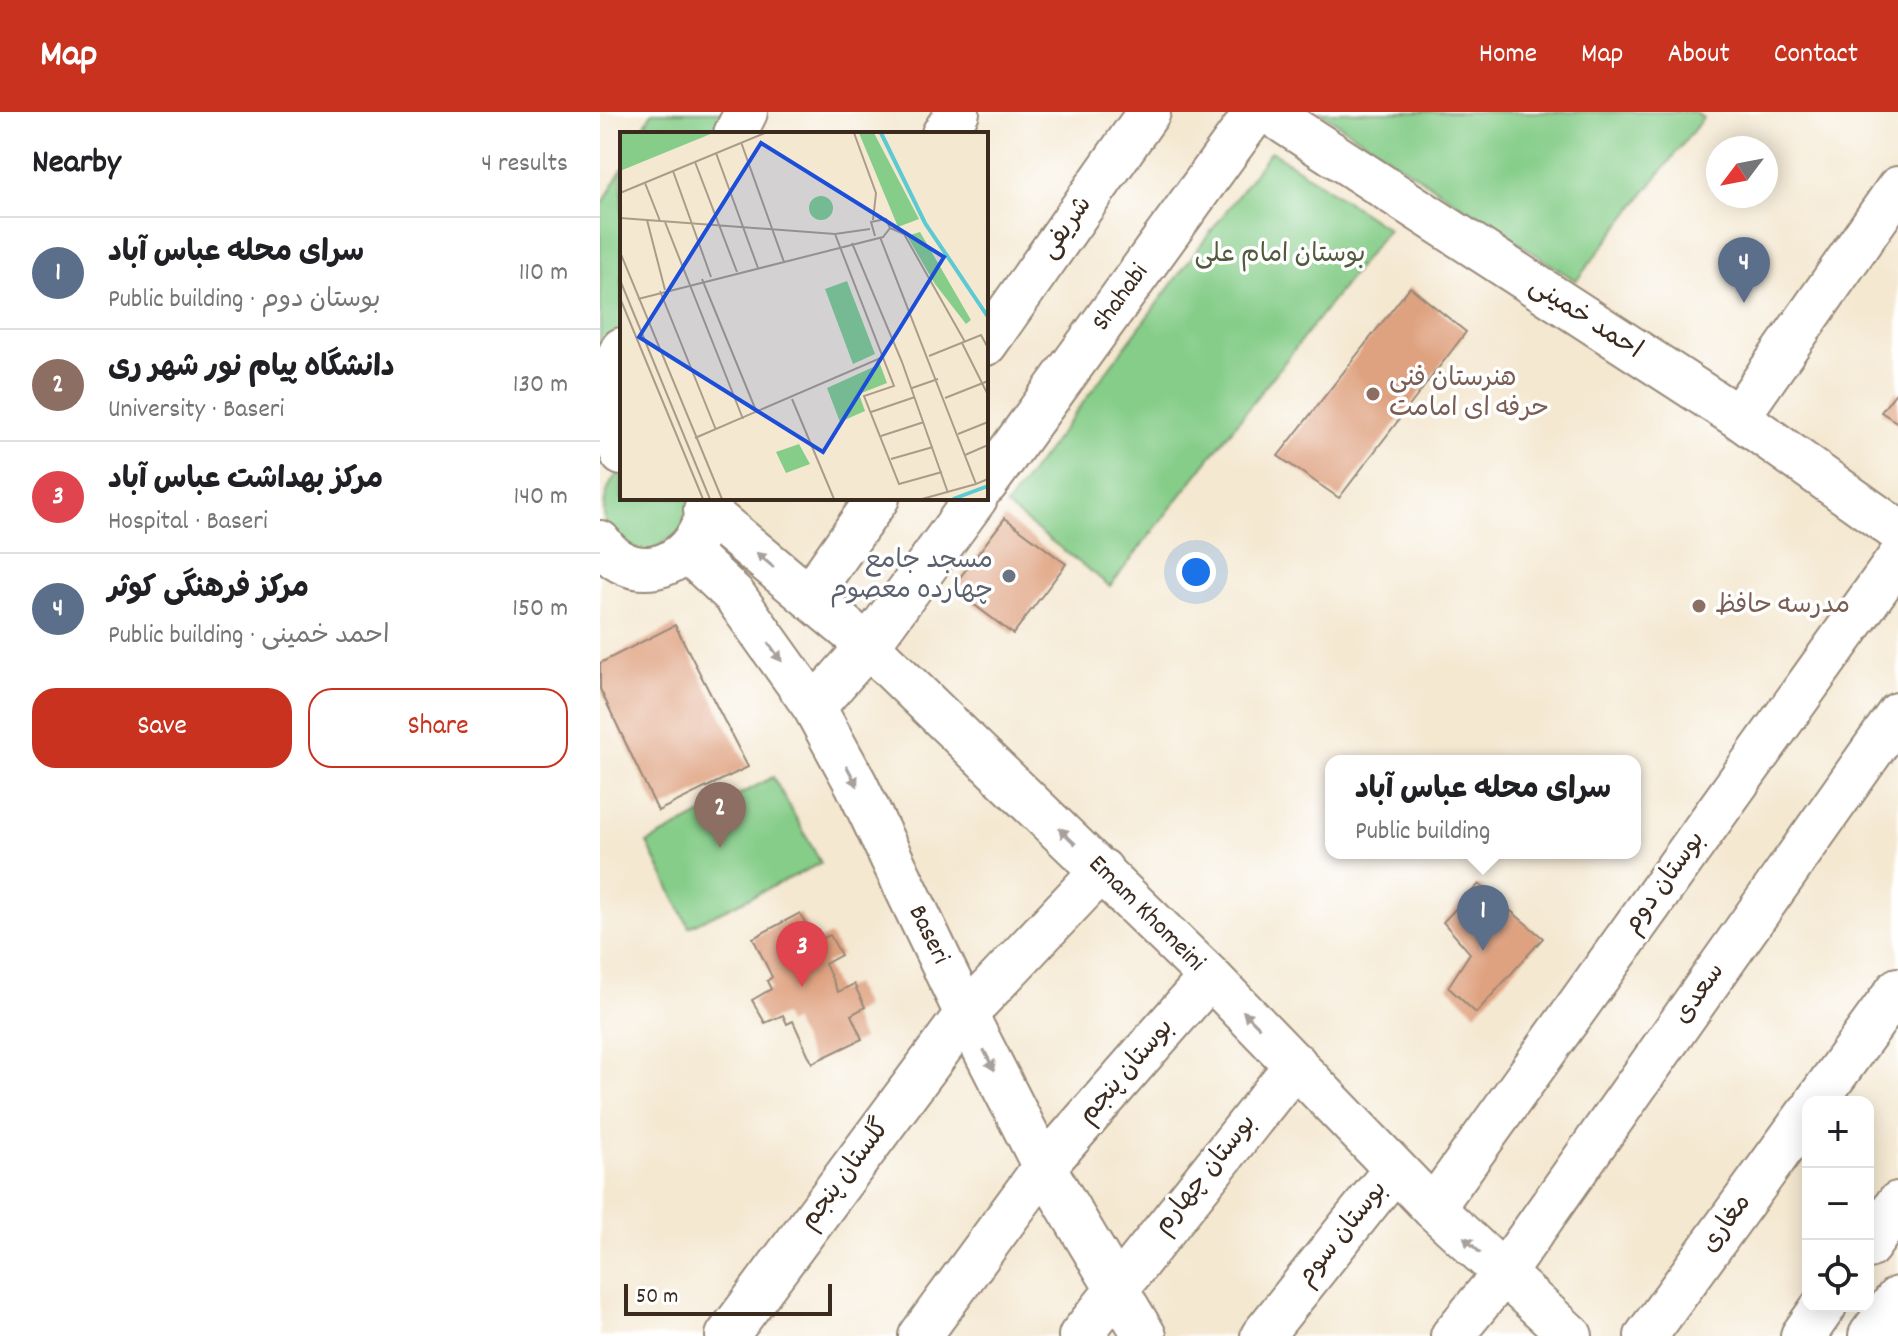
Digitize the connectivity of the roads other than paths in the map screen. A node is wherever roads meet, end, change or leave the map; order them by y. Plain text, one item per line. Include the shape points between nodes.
1 (746, 112) edge
2 (958, 112) edge
3 (1149, 112) edge
4 (1256, 112) edge
5 (1268, 112) edge
6 (736, 132) edge
7 (944, 132) edge
8 (1898, 188) edge
9 (988, 341) edge
10 (620, 353) edge
11 (1738, 417) junction
12 (613, 435) edge
13 (600, 478) edge
14 (988, 481) edge
15 (877, 500) edge
16 (975, 500) edge
17 (704, 504) edge
18 (1898, 531) edge
19 (600, 542) edge
20 (688, 552) junction
21 (1898, 559) edge
22 (617, 571) edge
23 (809, 596) junction
24 (868, 646) junction
25 (814, 707) junction
26 (1898, 714) edge
27 (1102, 870) junction
28 (1210, 977) junction
29 (1898, 989) edge
30 (966, 1014) junction
31 (1296, 1064) junction
32 (1820, 1096) edge
33 (1802, 1121) edge
34 (1044, 1167) junction
35 (1395, 1169) junction
36 (1898, 1204) edge
37 (1433, 1208) junction
38 (1872, 1240) edge
39 (1503, 1274) junction
40 (1117, 1287) junction
41 (1898, 1299) edge
42 (1820, 1312) edge
43 (727, 1336) edge
44 (920, 1336) edge
45 (1080, 1336) edge
46 (1145, 1336) edge
47 (1262, 1336) edge
48 (1452, 1336) edge
49 (1571, 1336) edge
50 (1646, 1336) edge
51 (1803, 1336) edge
52 (1871, 1336) edge

1 - 6 street
2 - 7 street
3 - 9 street, شریفی
4 - 14 street, Shahabi
5 - 11 street, احمد خمینی
8 - 11 street
10 - 12 street via 608,377
11 - 18 street, احمد خمینی
12 - 13 street
15 - 23 street
16 - 24 street
17 - 20 street via 703,525
23 -> 17 street, Emam Khomeini
19 - 22 street via 619,560
20 - 22 street via 663,566
20 -> 25 street, Baseri via 734,595
21 - 37 street, بوستان دوم
23 - 24 street, Emam Khomeini
24 - 25 street
27 -> 24 street, Emam Khomeini
25 -> 30 street, Baseri
26 - 39 street, سعدی
27 - 28 street, Emam Khomeini
27 - 30 street, گلستان پنجم
31 -> 28 street, Emam Khomeini
28 - 34 street, بوستان پنجم
29 - 32 street
30 -> 34 street, Baseri
30 - 43 street, گلستان پنجم
31 - 35 street, Emam Khomeini
31 - 40 street, بوستان چهارم
33 - 50 street, مغاری
34 - 40 street, Baseri
34 - 44 street, بوستان پنجم
35 - 37 street, Emam Khomeini
35 - 47 street, بوستان سوم
36 - 38 highway
39 -> 37 street, Emam Khomeini
39 - 48 street
39 - 49 street, Emam Khomeini
40 - 45 street, بوستان چهارم
40 - 46 street, Baseri
41 - 52 highway
42 - 51 highway

